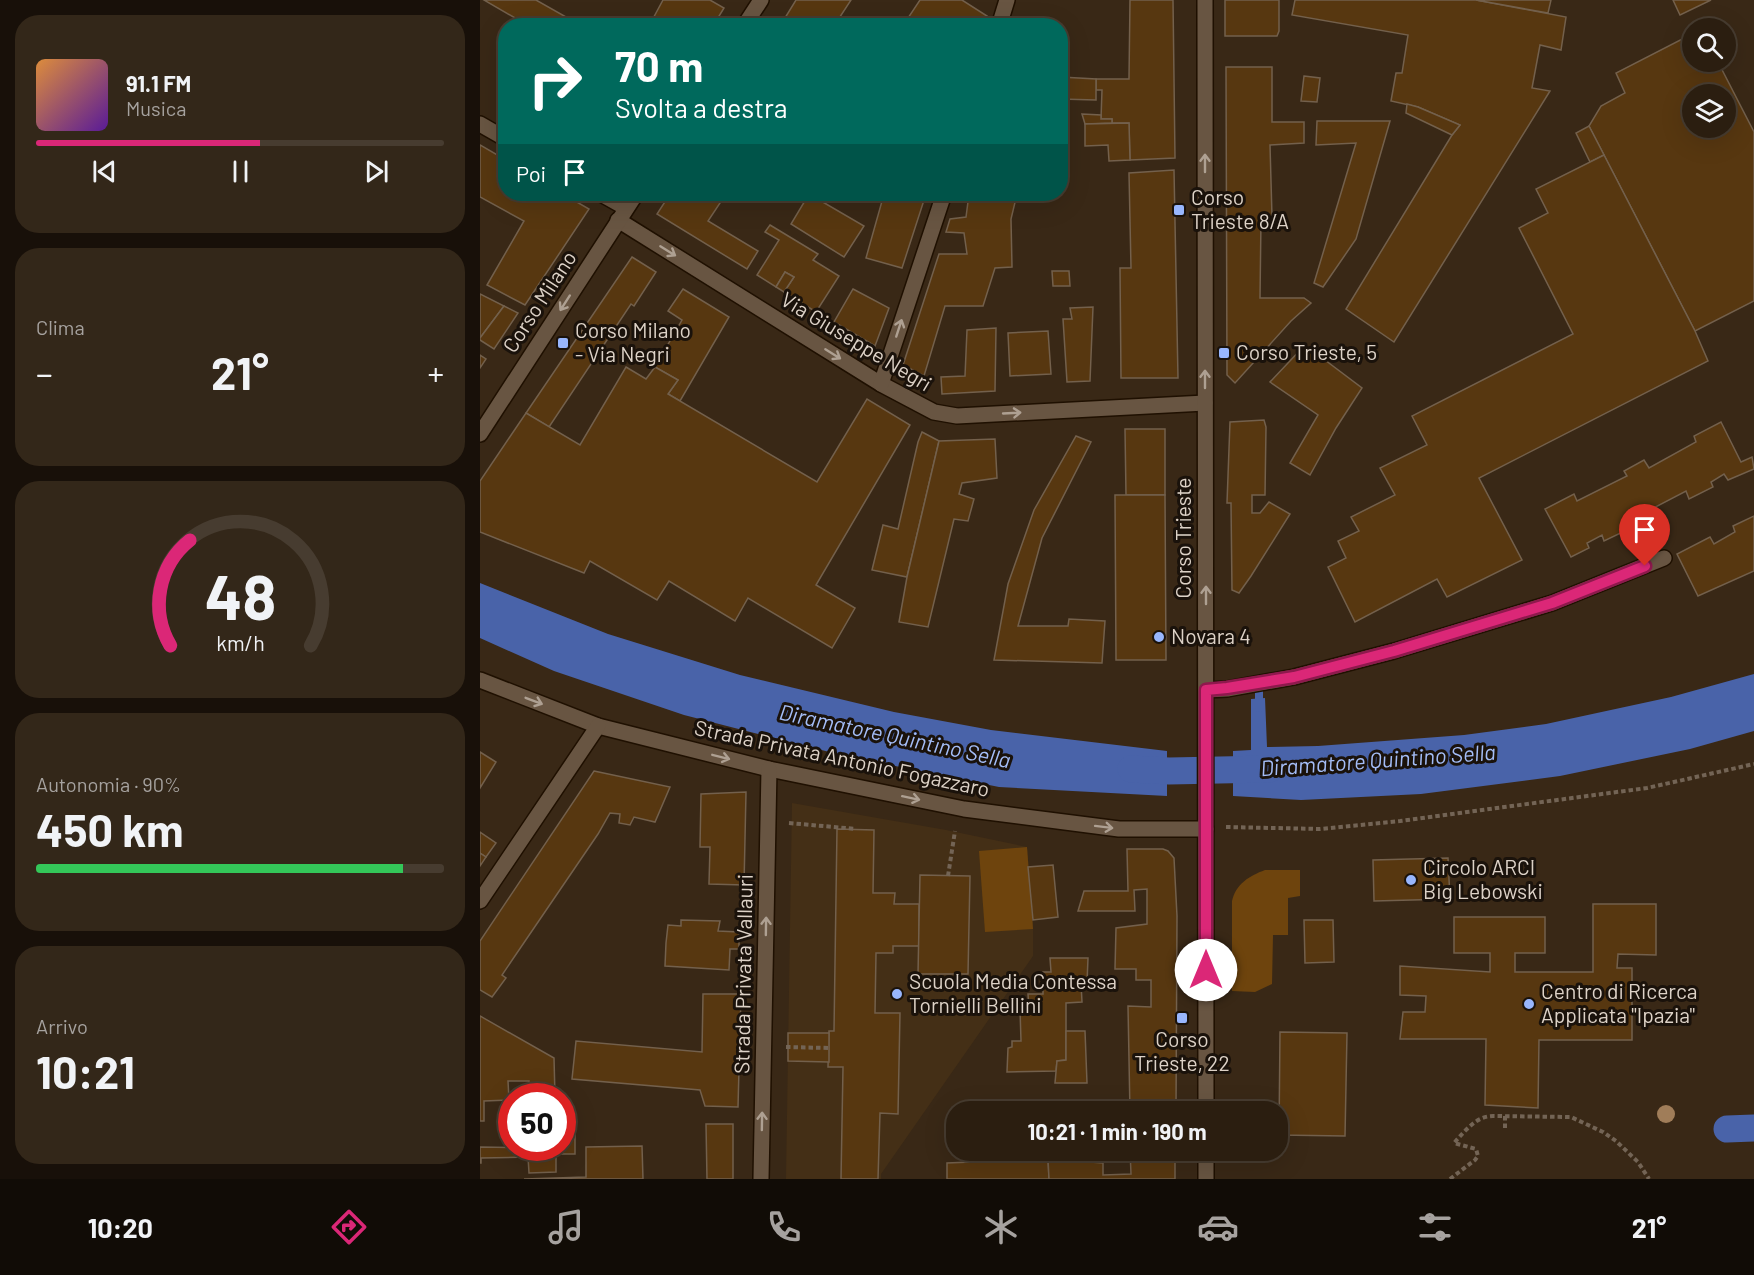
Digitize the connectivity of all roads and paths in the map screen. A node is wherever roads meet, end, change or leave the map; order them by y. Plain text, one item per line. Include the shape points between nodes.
1 (760, 0) edge
2 (1007, 0) edge
3 (1205, 0) edge
4 (749, 18) edge
5 (1001, 18) edge
6 (480, 124) edge
7 (498, 134) edge
8 (608, 201) edge
9 (631, 201) edge
10 (942, 201) edge
11 (622, 214) junction
12 (881, 384) junction
13 (1205, 403) junction
14 (480, 434) edge
15 (1664, 558) dead end
16 (480, 680) edge
17 (1206, 690) junction
18 (598, 726) junction
19 (1754, 764) edge
20 (769, 769) junction
21 (789, 823) dead end
22 (1226, 827) dead end
23 (856, 830) dead end
24 (1206, 830) junction
25 (955, 831) dead end
26 (948, 876) dead end
27 (480, 901) edge
28 (786, 1047) dead end
29 (829, 1048) dead end
30 (1206, 1101) edge
31 (1505, 1116) junction
32 (1505, 1128) dead end
33 (1206, 1161) edge
34 (761, 1179) edge
35 (1206, 1179) edge
36 (1450, 1179) edge
37 (1649, 1179) edge

1 - 4 street
2 - 5 street
13 -> 3 street, Corso Trieste
6 - 7 street
8 - 11 street, Via Giuseppe Negri
9 - 11 street, Corso Milano
12 -> 10 street
11 -> 12 street, Via Giuseppe Negri
11 -> 14 street, Corso Milano
12 -> 13 street, Via Giuseppe Negri via 934,412 957,416
17 -> 13 street, Corso Trieste
15 - 17 street via 1552,603 1394,651 1324,670
16 -> 18 street, Strada Privata Antonio Fogazzaro
17 - 24 street, Corso Trieste
18 -> 20 street, Strada Privata Antonio Fogazzaro
18 - 27 street
19 - 22 path via 1647,788 1412,820 1320,829
20 -> 24 street, Strada Privata Antonio Fogazzaro via 964,809 1119,830
34 -> 20 street, Strada Privata Vallauri
21 - 23 path
24 - 30 street, Corso Trieste
25 - 26 path
28 - 29 path
31 - 32 path
31 - 36 path via 1485,1116 1454,1143 1476,1149 1478,1156
31 - 37 path via 1571,1117 1616,1141
33 - 35 street

